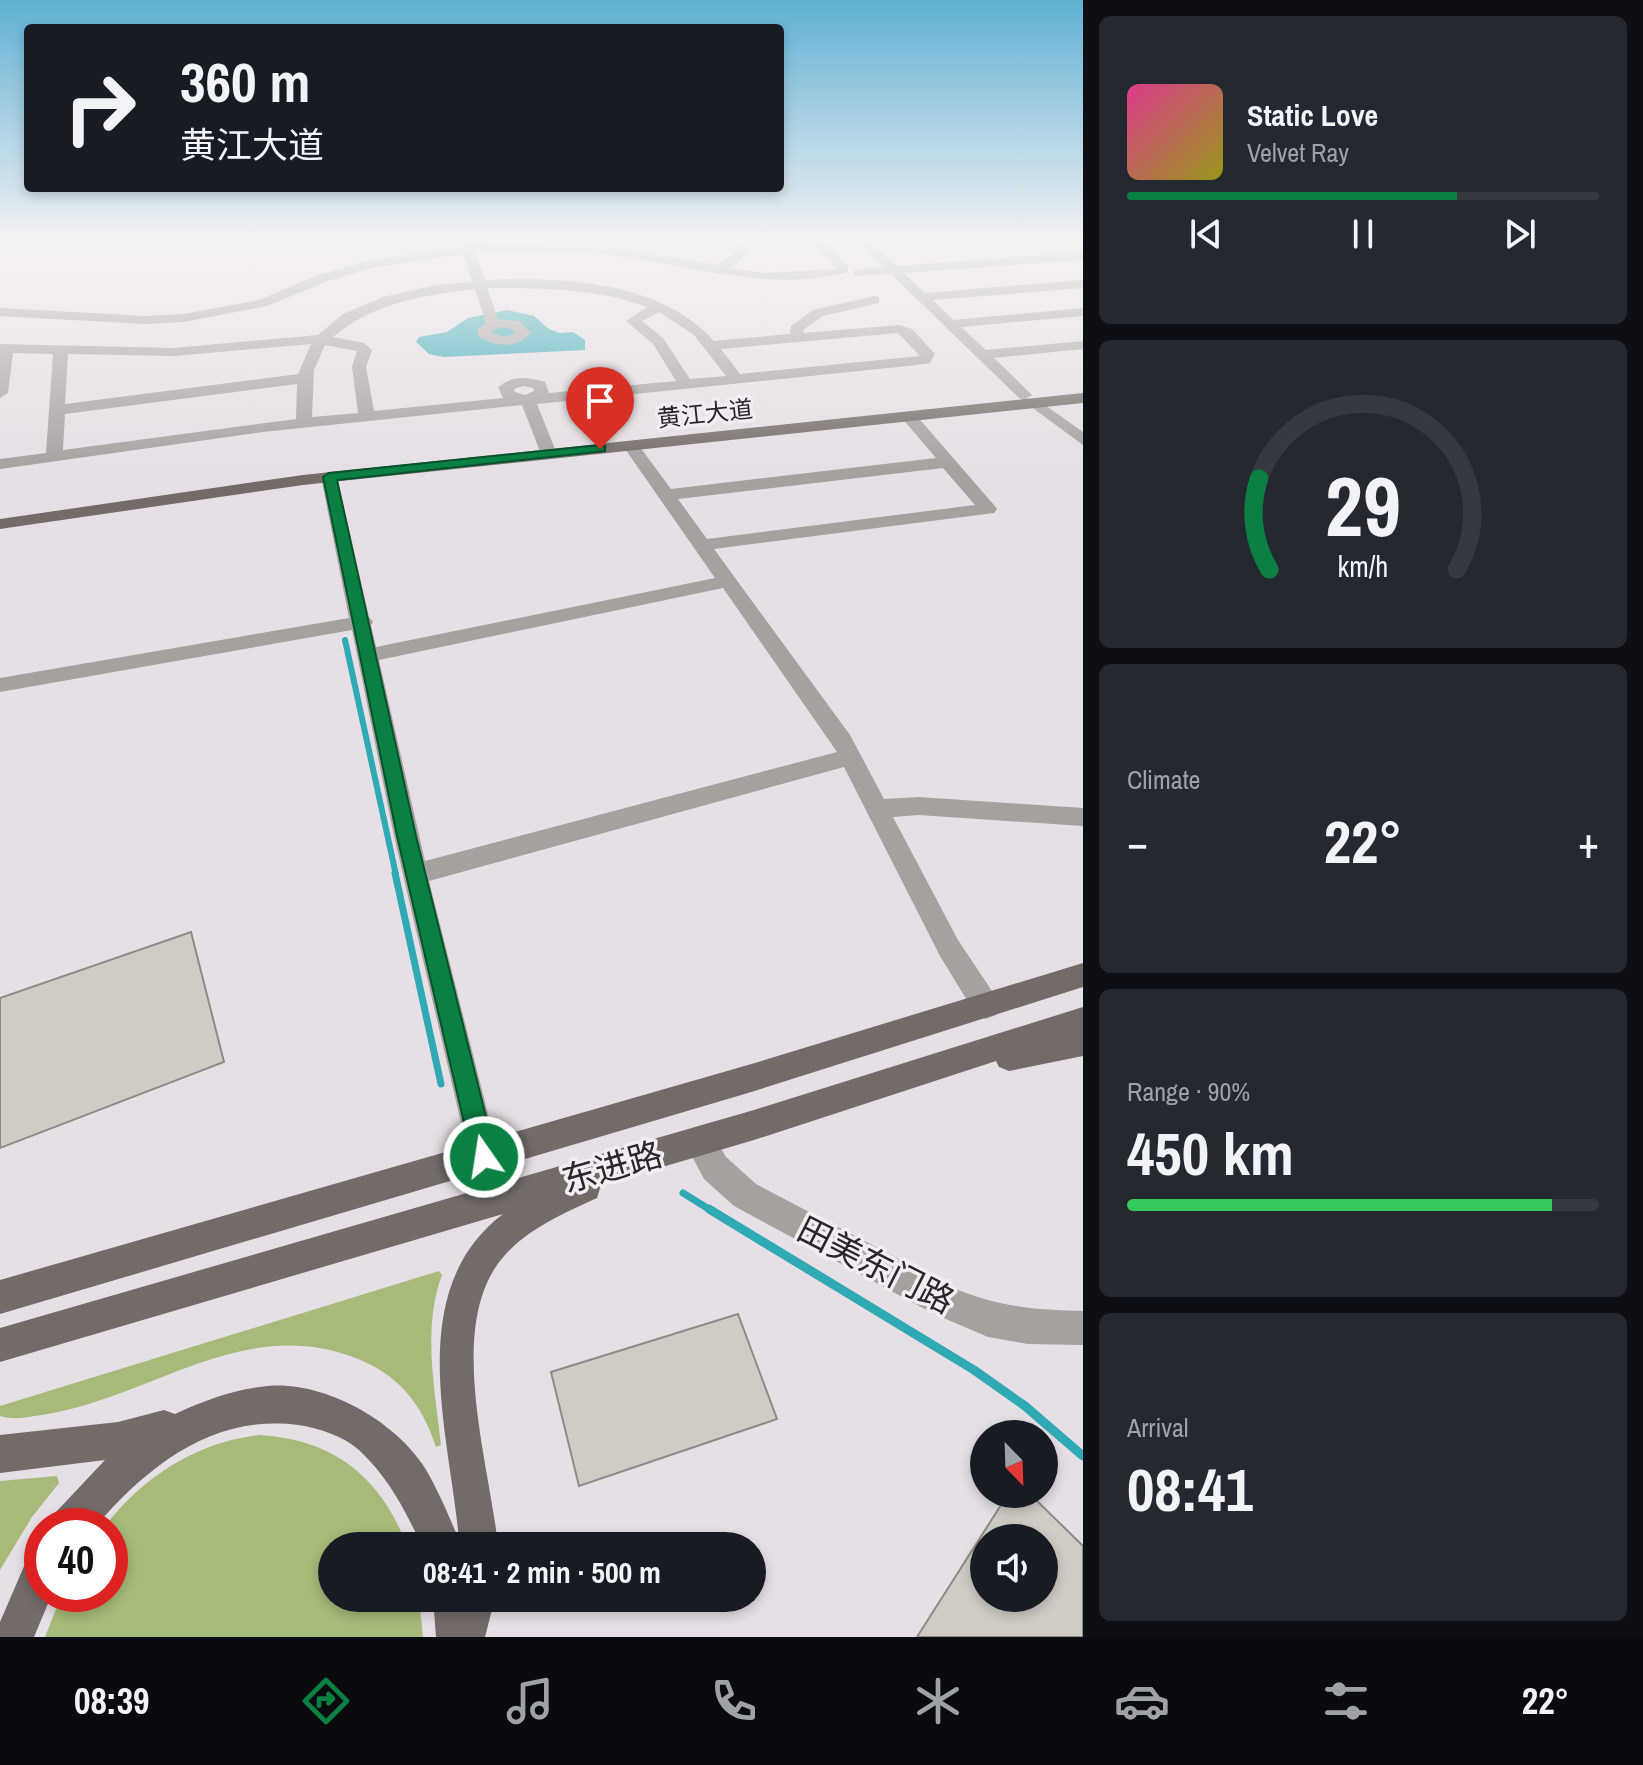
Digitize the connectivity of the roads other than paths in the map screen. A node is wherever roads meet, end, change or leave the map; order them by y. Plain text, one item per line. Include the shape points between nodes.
1 (116, 318) edge
2 (176, 318) edge
3 (352, 318) edge
4 (496, 318) edge
5 (500, 318) edge
6 (638, 318) edge
7 (679, 318) edge
8 (811, 318) edge
9 (889, 318) edge
10 (945, 318) edge
11 (1013, 318) edge
12 (951, 324) junction
13 (859, 332) junction
14 (798, 337) junction
15 (321, 339) junction
16 (506, 340) junction
17 (712, 345) junction
18 (1083, 345) edge
19 (61, 347) junction
20 (4, 348) edge
21 (983, 355) junction
22 (516, 370) junction
23 (305, 378) junction
24 (736, 380) junction
25 (686, 385) junction
26 (1083, 388) edge
27 (59, 389) junction
28 (0, 393) edge
29 (168, 395) junction
30 (1083, 398) edge
31 (1030, 399) junction
32 (528, 400) junction
33 (57, 410) junction
34 (909, 417) junction
35 (367, 418) junction
36 (304, 423) junction
37 (1083, 440) edge
38 (631, 446) junction
39 (548, 449) junction
40 (54, 456) junction
41 (948, 462) junction
42 (0, 464) edge
43 (329, 477) junction
44 (666, 495) junction
45 (0, 513) edge
46 (0, 524) edge
47 (703, 545) junction
48 (729, 581) junction
49 (363, 622) junction
50 (369, 655) junction
51 (0, 685) edge
52 (851, 757) junction
53 (879, 809) junction
54 (1083, 817) edge
55 (416, 874) junction
56 (1083, 975) edge
57 (986, 1006) junction
58 (1083, 1020) edge
59 (1083, 1043) edge
60 (908, 1076) junction
61 (699, 1141) junction
62 (663, 1152) junction
63 (484, 1157) junction
64 (8, 1294) edge
65 (1083, 1328) edge
66 (0, 1345) edge
67 (190, 1422) junction
68 (0, 1454) edge
69 (86, 1508) edge
70 (437, 1532) edge
71 (477, 1532) edge
72 (25, 1612) edge
73 (454, 1612) edge
74 (471, 1612) edge
75 (14, 1637) edge
76 (456, 1637) edge
77 (465, 1637) edge

1 - 2 street
3 - 15 street
4 - 16 street via 484,334
5 - 16 street via 523,330
6 - 25 street via 633,321 662,347
7 - 17 street
8 - 14 street via 796,329
9 - 13 street via 860,326
10 - 12 street
11 - 12 street
12 - 21 street
13 - 14 street
13 - 24 street via 903,330 928,357
14 - 17 street
15 - 19 street via 174,352
15 - 23 street
15 - 35 street via 364,348 360,377
16 - 22 street
17 - 24 street
18 - 21 street
19 - 20 street
19 - 27 street
20 - 28 street
21 - 31 street
22 - 32 street via 506,394
22 - 32 street via 543,390
23 - 29 street
23 - 36 street
24 - 25 street
25 - 32 street
26 - 31 main road, 黄江大道
27 - 29 street
27 - 33 street
29 - 33 street
30 - 31 main road, 黄江大道
31 - 34 main road, 黄江大道
31 - 37 street
31 - 39 main road, 黄江大道
32 - 35 street
32 - 39 street
33 - 40 street
34 - 38 main road, 黄江大道
34 - 41 street
35 - 36 street
36 - 40 street
38 - 39 main road, 黄江大道
38 - 44 street
39 - 43 main road, 黄江大道
39 - 45 main road, 黄江大道 via 304,470
40 - 42 street
41 - 44 street
41 - 47 street via 988,509
43 - 46 main road, 黄江大道
43 - 49 street
44 - 47 street
47 - 48 street
48 - 50 street
48 - 52 street
49 - 50 street
49 - 51 street
50 - 55 street
52 - 53 street
52 - 55 street
53 - 54 street via 919,806
53 - 57 street via 949,948
55 - 63 street
56 - 57 main road, 东进路
57 - 63 main road, 东进路
58 - 60 main road, 东进路
59 - 60 main road
60 - 61 main road, 东进路
61 - 62 main road, 东进路
61 - 65 street, 田美东门路 via 715,1168 745,1195 944,1301 988,1320
62 - 66 main road, 东进路
62 - 71 main road via 523,1220 485,1253 468,1283 458,1319 458,1370
63 - 64 main road, 东进路
67 - 68 main road via 118,1440
67 - 69 main road via 124,1466
67 - 70 main road via 232,1407 266,1403 307,1407 345,1421 373,1439 404,1471
72 - 75 main road
73 - 76 main road
74 - 77 main road

